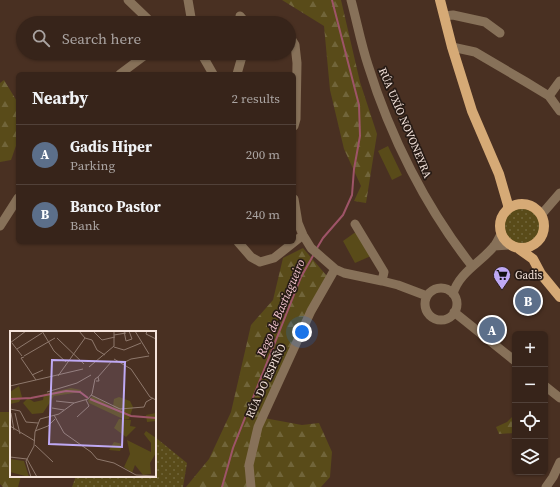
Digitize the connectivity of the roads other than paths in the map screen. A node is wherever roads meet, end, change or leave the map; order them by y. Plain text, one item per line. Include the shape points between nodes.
1 (128, 0) edge
2 (188, 0) edge
3 (351, 0) edge
4 (440, 0) edge
5 (145, 16) edge
6 (191, 16) edge
7 (444, 16) junction
8 (500, 33) dead end
9 (452, 47) junction
10 (296, 54) edge
11 (139, 60) edge
12 (205, 60) edge
13 (241, 60) edge
14 (123, 72) edge
15 (212, 72) edge
16 (238, 72) edge
17 (560, 81) edge
18 (549, 96) junction
19 (560, 111) edge
20 (296, 119) edge
21 (499, 174) junction
22 (560, 193) edge
23 (16, 201) edge
24 (528, 205) junction
25 (508, 209) junction
26 (296, 212) edge
27 (540, 215) junction
28 (356, 224) dead end
29 (0, 226) edge
30 (501, 234) junction
31 (303, 235) junction
32 (296, 241) edge
33 (240, 244) edge
34 (292, 244) edge
35 (536, 244) junction
36 (494, 246) junction
37 (514, 247) junction
38 (472, 266) junction
39 (335, 269) junction
40 (382, 281) junction
41 (550, 285) junction
42 (451, 289) junction
43 (427, 296) junction
44 (560, 297) edge
45 (454, 312) junction
46 (512, 359) edge
47 (548, 388) edge
48 (560, 398) edge
49 (560, 462) edge
50 (553, 477) junction
51 (560, 484) edge
52 (251, 487) edge
53 (546, 487) edge

1 - 5 street
2 - 6 street
3 - 38 street, RÚA UXÍO NOVONEYRA via 367,64 413,176 446,230
4 - 7 main road
7 - 8 street via 453,15 485,22
7 - 9 main road
9 - 18 street via 475,52
9 - 21 main road via 472,111
10 - 20 street
11 - 14 street
12 - 15 street
13 - 16 street
17 - 18 street
18 - 19 street
21 - 24 main road via 512,194
21 - 25 main road
22 - 27 street
23 - 29 street
24 - 25 main road via 517,205
24 - 27 main road
25 - 30 main road via 500,220
26 - 31 street
27 - 35 main road via 544,222 543,232
28 - 40 street via 384,272
30 - 36 street
30 - 37 main road via 504,240
31 - 32 street
31 - 39 street via 311,248
33 - 34 street via 251,257 260,262 274,258
35 - 37 main road via 531,247
35 - 41 main road
36 - 37 street
36 - 38 street
37 - 41 main road via 533,259
38 - 42 street
39 - 40 street
39 - 52 street, RÚA DO ESPIÑO via 312,311 258,427 248,465
40 - 43 street
41 - 44 main road
42 - 43 street via 435,289
42 - 45 street via 456,303
43 - 45 street via 425,306 433,318 442,320
45 - 46 street
47 - 48 street
49 - 50 street
50 - 51 street
50 - 53 street

